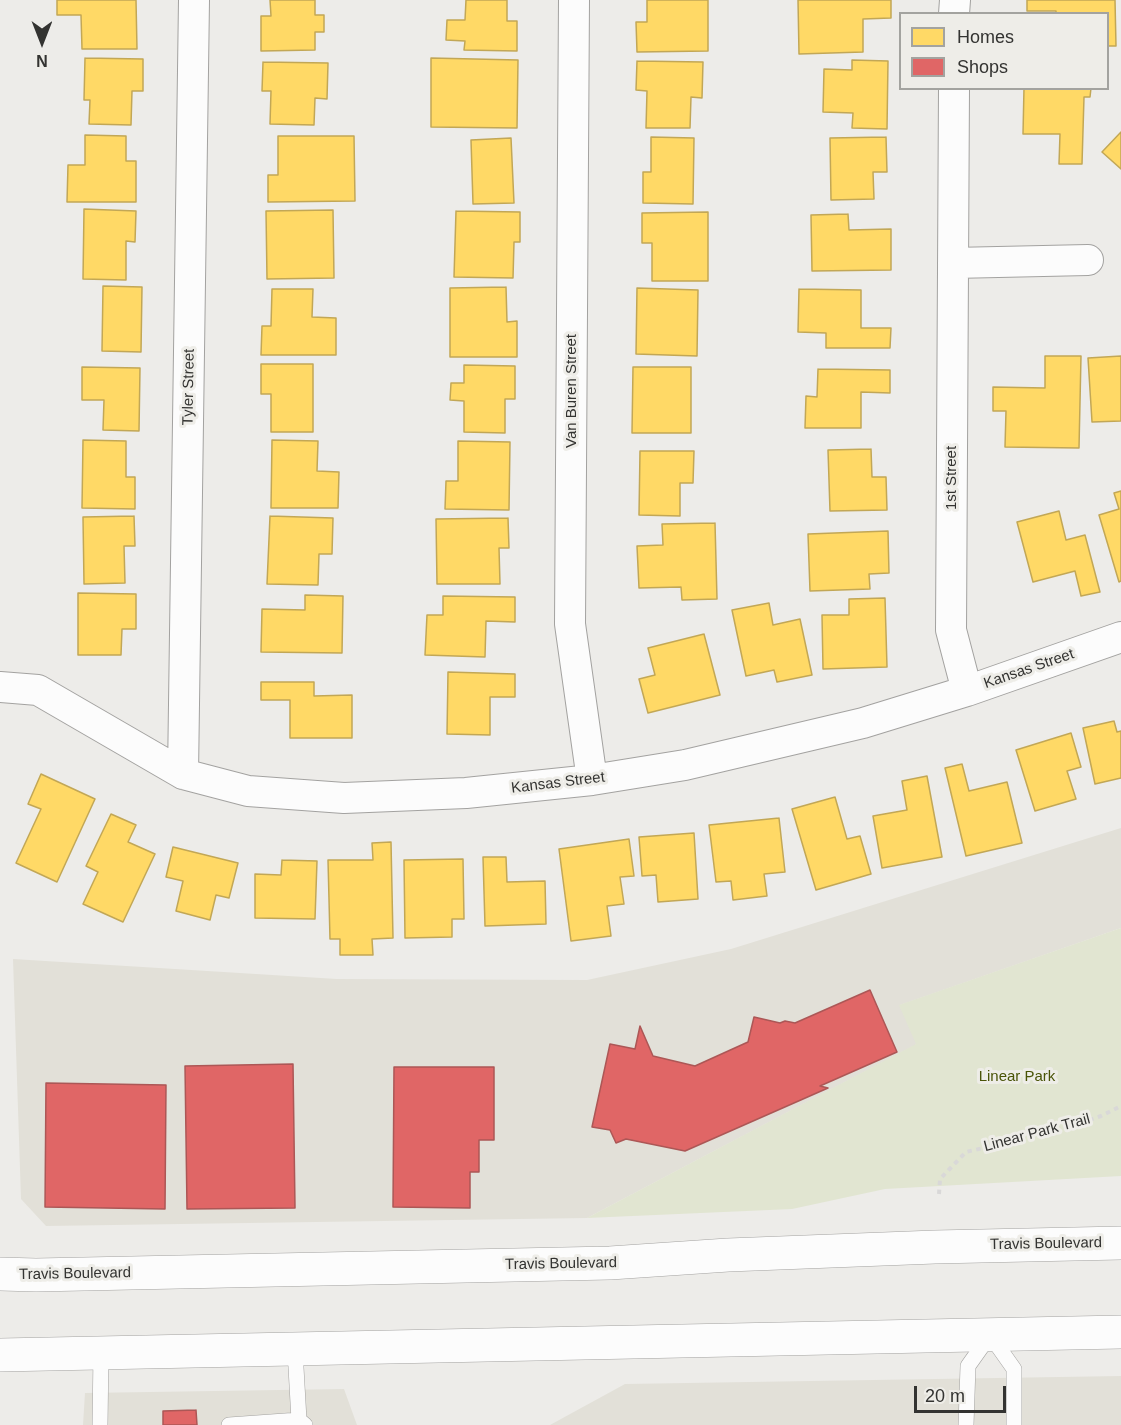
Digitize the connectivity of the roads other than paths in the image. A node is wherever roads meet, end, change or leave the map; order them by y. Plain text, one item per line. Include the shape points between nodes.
1 (194, 0) edge
2 (574, 0) edge
3 (954, 90) edge
4 (1088, 260) dead end
5 (953, 263) junction
6 (1121, 637) edge
7 (0, 687) edge
8 (967, 691) junction
9 (183, 774) junction
10 (592, 780) junction
11 (1121, 1243) edge
12 (0, 1274) edge
13 (1121, 1332) edge
14 (990, 1335) junction
15 (295, 1350) junction
16 (101, 1353) junction
17 (0, 1355) edge
18 (302, 1422) edge
19 (100, 1425) edge
20 (229, 1425) edge
21 (966, 1425) edge
22 (1014, 1425) edge

1 - 9 street, Tyler Street
2 - 10 street, Van Buren Street via 570,624
3 - 5 street, 1st Street
4 - 5 street
5 - 8 street, 1st Street via 951,630
6 - 8 street, Kansas Street
7 - 9 street, Kansas Street via 38,690
8 - 10 street, Kansas Street via 863,723 708,760
9 - 10 street, Kansas Street via 248,791 344,798 466,794
11 - 12 main road, Travis Boulevard via 935,1246 610,1263
13 - 14 main road
14 - 15 main road
14 - 21 lane via 968,1366
14 - 22 lane via 1014,1370
15 - 16 main road
15 - 18 lane
16 - 17 main road
16 - 19 lane
18 - 20 lane

